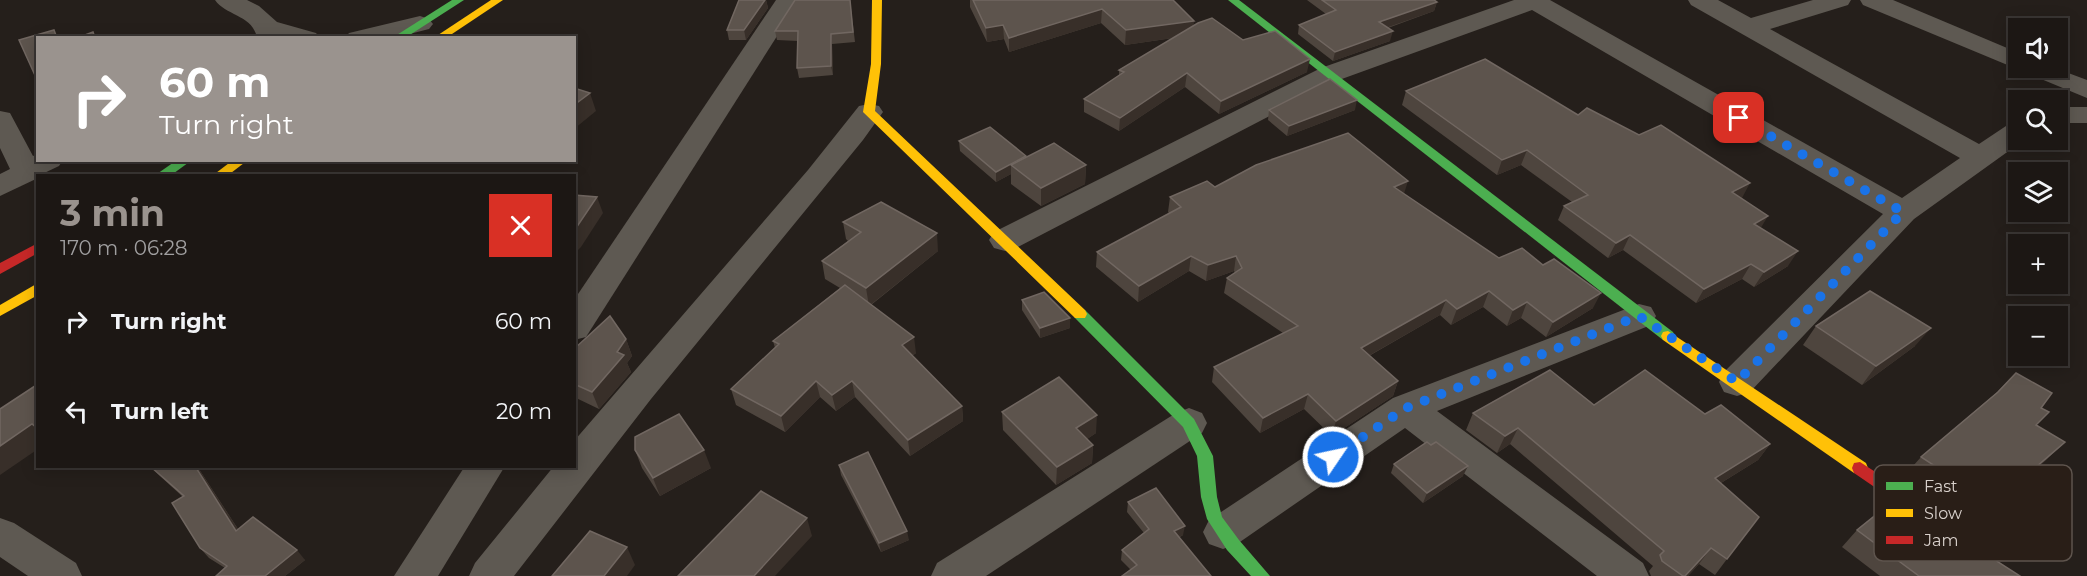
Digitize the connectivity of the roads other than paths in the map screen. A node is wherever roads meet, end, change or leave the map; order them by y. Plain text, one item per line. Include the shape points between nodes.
1 (227, 0) edge
2 (459, 0) edge
3 (498, 0) edge
4 (788, 0) edge
5 (878, 0) edge
6 (1233, 0) edge
7 (1534, 0) edge
8 (1700, 0) edge
9 (1839, 0) edge
10 (1872, 0) edge
11 (1748, 27) junction
12 (429, 31) edge
13 (269, 32) edge
14 (294, 36) edge
15 (378, 36) edge
16 (406, 36) edge
17 (2008, 57) edge
18 (1330, 74) junction
19 (2058, 78) edge
20 (2087, 90) edge
21 (869, 112) junction
22 (2068, 115) edge
23 (2087, 115) edge
24 (0, 120) edge
25 (2008, 137) edge
26 (1980, 157) junction
27 (183, 162) edge
28 (239, 162) edge
29 (38, 166) edge
30 (163, 174) edge
31 (221, 174) edge
32 (0, 186) edge
33 (1903, 212) junction
34 (1005, 240) junction
35 (36, 248) edge
36 (0, 269) edge
37 (36, 289) edge
38 (0, 311) edge
39 (1639, 316) junction
40 (576, 325) edge
41 (1737, 382) junction
42 (1406, 408) junction
43 (1189, 423) junction
44 (576, 466) edge
45 (485, 468) edge
46 (574, 468) edge
47 (1874, 477) edge
48 (1223, 532) junction
49 (0, 535) edge
50 (61, 576) edge
51 (415, 576) edge
52 (490, 576) edge
53 (952, 576) edge
54 (1262, 576) edge
55 (1628, 576) edge

1 - 13 street via 250,11
2 - 12 street
3 - 12 street
4 - 40 street
5 - 21 street via 876,64
6 - 18 street
7 - 18 street
7 - 33 street
8 - 11 street
9 - 11 street
10 - 17 street
11 - 26 street
12 - 15 street
12 - 16 street
13 - 14 street
18 - 34 street
18 - 39 street
19 - 20 street
21 - 34 street
21 - 44 street via 809,190
22 - 23 street
24 - 29 street
25 - 26 street
26 - 33 street
27 - 30 street
28 - 31 street
29 - 32 street
33 - 41 street
34 - 43 street
35 - 36 street
37 - 38 street
39 - 41 street
39 - 42 street
41 - 47 street
42 - 48 street
42 - 55 street
43 - 48 street via 1202,439 1212,512
43 - 53 street
45 - 51 street
46 - 52 street
48 - 54 street
49 - 50 street

